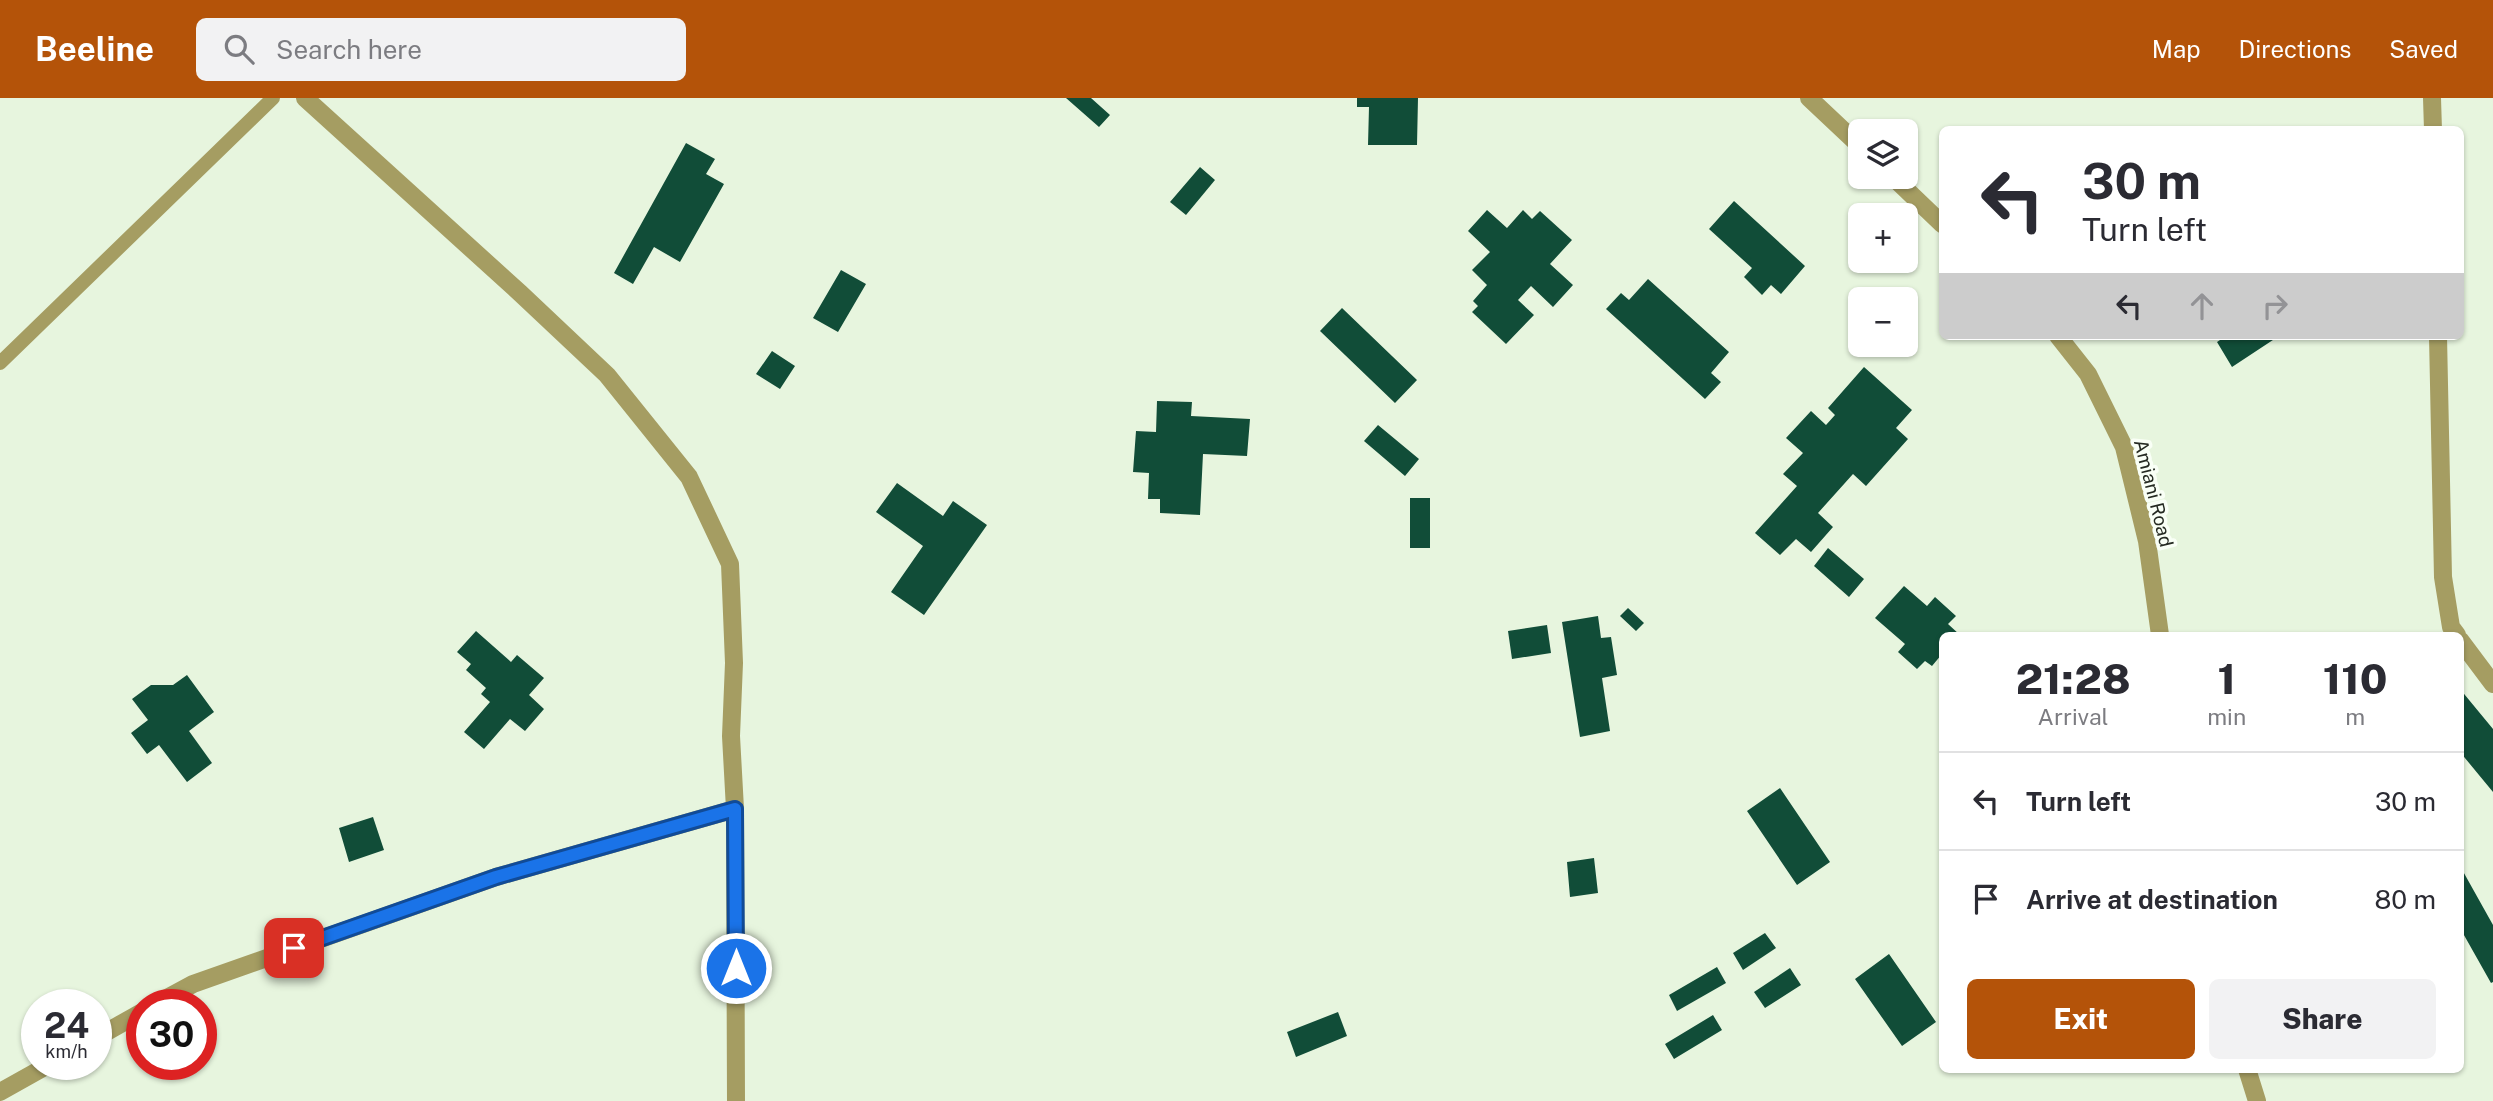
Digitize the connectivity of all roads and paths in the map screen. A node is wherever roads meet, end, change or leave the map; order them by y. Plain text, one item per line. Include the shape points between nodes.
1 (274, 98) edge
2 (305, 98) edge
3 (1809, 98) edge
4 (2432, 98) edge
5 (2433, 126) edge
6 (1848, 135) edge
7 (1906, 189) edge
8 (1939, 221) edge
9 (2061, 340) edge
10 (2438, 340) edge
11 (0, 363) edge
12 (2160, 632) edge
13 (2455, 632) edge
14 (2464, 645) edge
15 (2493, 684) edge
16 (735, 809) junction
17 (184, 989) edge
18 (2248, 1073) edge
19 (21, 1080) edge
20 (0, 1092) edge
21 (736, 1101) edge
22 (2257, 1101) edge

1 - 11 lane
2 - 16 street via 607,375 689,477 730,564
3 - 6 street
4 - 5 street
7 - 8 street
9 - 12 street, Amiani Road via 2088,373 2124,447 2147,541
10 - 13 street via 2443,577
14 - 15 street
16 - 17 street via 496,877
16 - 21 street
18 - 22 street
19 - 20 street

